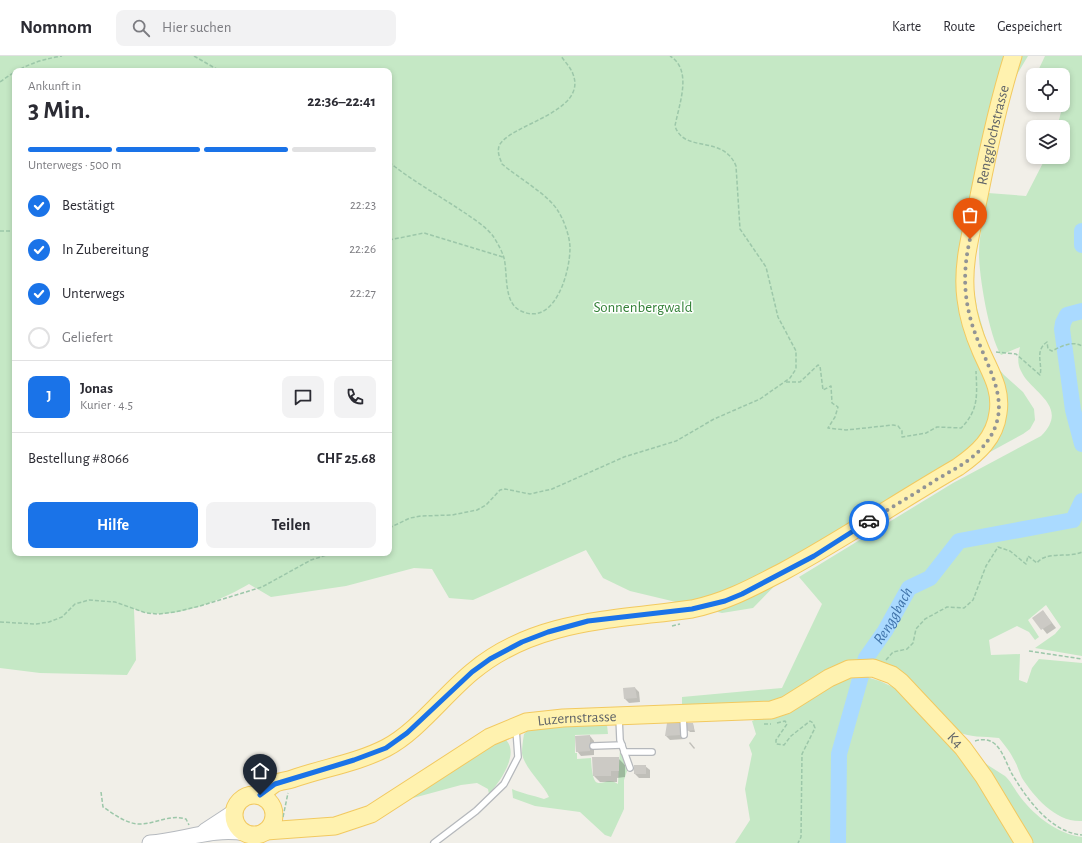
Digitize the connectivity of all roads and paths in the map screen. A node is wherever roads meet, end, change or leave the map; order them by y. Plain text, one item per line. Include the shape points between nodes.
1 (62, 56) edge
2 (194, 56) edge
3 (561, 56) edge
4 (670, 56) edge
5 (1013, 56) edge
6 (20, 68) edge
7 (215, 68) edge
8 (12, 73) edge
9 (0, 82) edge
10 (392, 164) edge
11 (12, 230) edge
12 (0, 231) edge
13 (392, 239) edge
14 (504, 257) junction
15 (1082, 346) edge
16 (990, 351) dead end
17 (975, 365) dead end
18 (786, 382) junction
19 (392, 527) edge
20 (1082, 552) edge
21 (324, 556) edge
22 (0, 622) edge
23 (684, 624) dead end
24 (669, 626) dead end
25 (1029, 651) dead end
26 (1082, 659) edge
27 (860, 668) joint
28 (885, 669) junction
29 (682, 714) junction
30 (619, 716) junction
31 (762, 723) dead end
32 (516, 725) junction
33 (684, 736) dead end
34 (622, 745) junction
35 (593, 746) dead end
36 (963, 748) junction
37 (624, 752) junction
38 (652, 752) dead end
39 (630, 768) dead end
40 (287, 786) junction
41 (100, 792) dead end
42 (234, 812) junction
43 (273, 815) junction
44 (245, 833) junction
45 (197, 835) junction
46 (1082, 835) edge
47 (150, 843) edge
48 (434, 843) edge
49 (798, 843) edge
50 (1024, 843) edge

1 - 6 path via 44,59
2 - 7 path
3 - 14 path via 573,73 575,82 569,98 548,116 519,130 501,144 498,154 502,164 558,210 564,222 570,246 569,266 561,290 550,307 530,314 520,311 513,304 508,293
4 - 18 path via 679,64 683,77 675,126 677,132 687,140 729,153 736,166 740,229 766,267 778,317 796,351 796,369
5 - 40 main road, Rengglochstrasse via 985,164 964,270 970,316 981,351 996,381 1000,399 993,432 972,458 814,556 742,594 708,606 662,614 588,621 522,642 472,672 405,735 386,748
8 - 9 path
10 - 14 path via 478,222 492,236
11 - 12 path
13 - 14 path via 424,233
15 - 16 path via 1058,346 1052,351 1048,349 1047,342 1044,344 1038,357 1040,375 1016,354
17 - 18 path via 977,397 972,417 961,428 938,428 902,437 902,431 893,425 846,430 828,428 838,407 832,403 831,386 823,390 820,366 800,382
18 - 19 path via 760,399 714,419 676,441 624,457 552,489 530,494 500,490 486,505 477,510 452,515 410,518
20 - 28 path via 1076,555 1047,556 1037,563 1028,556 1026,564 1010,551 998,547 986,566 973,600 964,608 947,607 925,619 916,630 913,643 907,649 893,652
21 - 22 path via 311,560 262,587 200,606 158,614 140,612 109,601 89,600 75,604 62,617 49,622
23 - 24 path
25 - 26 path
27 - 28 main road, K4
27 - 29 main road, Luzernstrasse via 837,674 795,700 772,710
28 - 36 main road, K4 via 901,682
29 - 30 main road, Luzernstrasse
29 - 33 lane
30 - 32 main road, Luzernstrasse via 549,718
30 - 34 lane
31 - 49 path via 766,725 785,721 787,724 776,740 776,744 784,745 810,721 815,728 802,754 801,837
32 - 43 main road, Luzernstrasse via 484,740 371,814 335,826 311,827
32 - 48 lane via 518,757 504,784 476,811
34 - 35 lane
34 - 37 lane
36 - 46 path via 980,740 993,742 1025,793 1038,808 1055,825 1072,834
36 - 50 main road, K4 via 984,777
37 - 38 lane
37 - 39 lane
40 - 43 path
40 - 43 main road, Rengglochstrasse via 275,784
41 - 45 path via 103,806 120,818 139,824 177,816 186,819
42 - 43 main road via 238,802 248,795
42 - 44 main road via 236,824
42 - 45 main road
43 - 44 main road via 255,835
44 - 45 main road via 225,831
45 - 47 main road via 172,842

